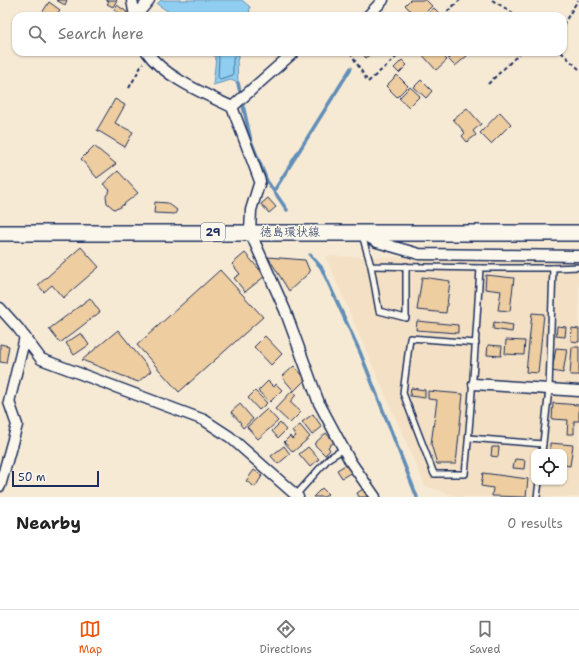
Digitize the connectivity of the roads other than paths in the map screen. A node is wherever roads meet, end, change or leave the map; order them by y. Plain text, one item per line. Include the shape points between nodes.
1 (132, 0) edge
2 (149, 0) edge
3 (383, 0) edge
4 (135, 12) edge
5 (139, 12) edge
6 (372, 12) edge
7 (150, 56) edge
8 (289, 56) edge
9 (232, 107) junction
10 (250, 232) junction
11 (361, 233) junction
12 (579, 233) edge
13 (0, 234) edge
14 (579, 256) edge
15 (371, 266) junction
16 (406, 266) junction
17 (579, 267) edge
18 (480, 268) junction
19 (553, 268) junction
20 (0, 308) edge
21 (25, 337) junction
22 (476, 343) junction
23 (474, 384) junction
24 (549, 389) junction
25 (579, 391) edge
26 (468, 438) junction
27 (543, 444) junction
28 (344, 449) junction
29 (542, 449) edge
30 (539, 485) edge
31 (0, 486) edge
32 (297, 496) edge
33 (375, 497) edge
34 (537, 497) edge

1 - 4 street
2 - 5 street
3 - 6 street
7 - 9 street via 196,90
8 - 9 street
9 - 10 street via 260,181 251,210
10 - 11 main road, 徳島環状線 / 29
10 - 13 main road, 徳島環状線 / 29
10 - 28 street via 285,310 319,403
11 - 12 main road, 徳島環状線 / 29
11 - 14 street via 377,242 419,254
11 - 15 lane
15 - 16 lane
15 - 16 lane via 379,311 406,318
16 - 18 lane
17 - 19 lane
18 - 19 lane
18 - 22 lane
19 - 24 lane
20 - 21 street
21 - 31 street via 9,402 17,426
21 - 32 street via 41,359 204,420 230,437
22 - 23 lane
22 - 26 lane via 410,338 403,394 434,474 465,474
23 - 24 street
23 - 26 lane
24 - 25 street
24 - 27 lane
26 - 27 lane
27 - 29 lane
28 - 32 lane via 329,458
28 - 33 street
30 - 34 lane

